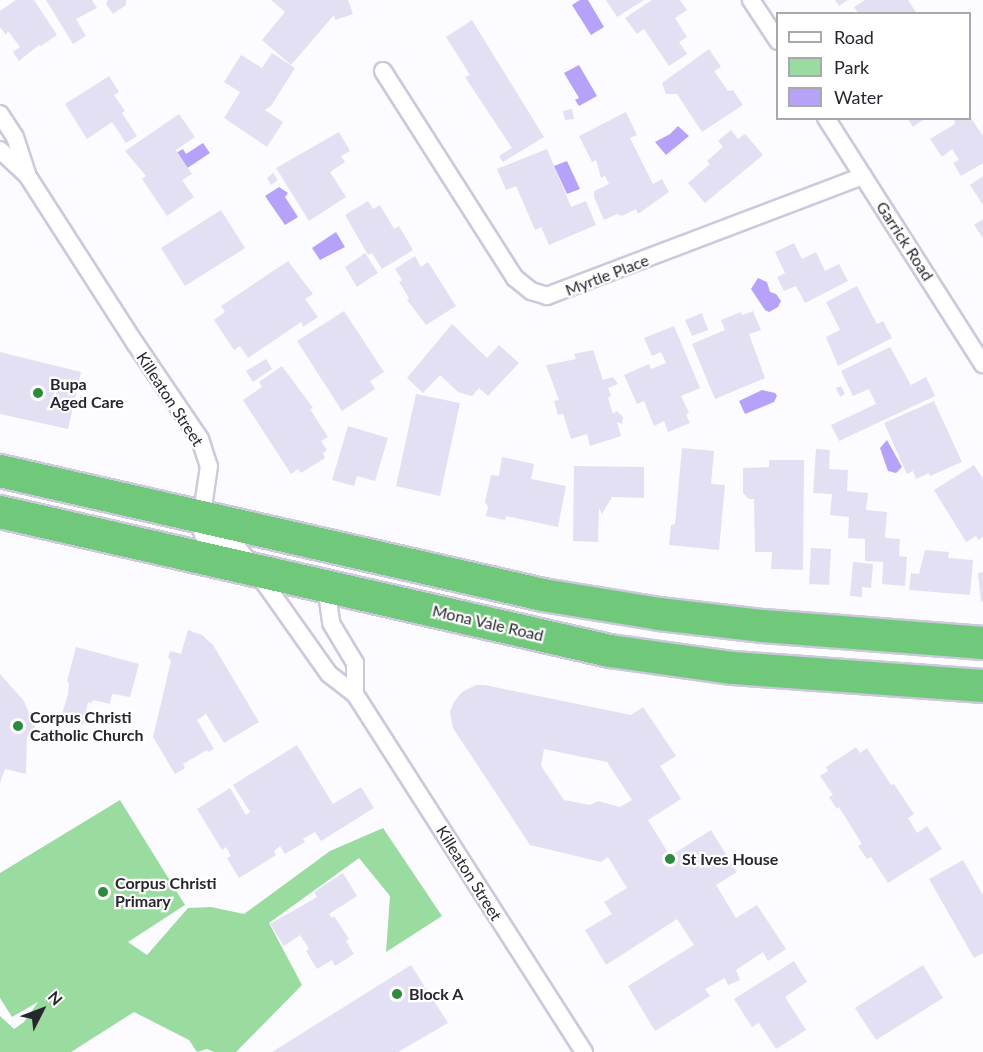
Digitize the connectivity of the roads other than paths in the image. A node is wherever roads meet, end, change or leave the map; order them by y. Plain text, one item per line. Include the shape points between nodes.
1 (751, 0) edge
2 (776, 39) edge
3 (383, 71) dead end
4 (0, 114) edge
5 (827, 120) edge
6 (0, 150) edge
7 (27, 175) junction
8 (863, 176) junction
9 (983, 364) edge
10 (0, 471) edge
11 (0, 512) edge
12 (201, 517) junction
13 (256, 571) junction
14 (326, 586) junction
15 (983, 642) edge
16 (983, 686) edge
17 (356, 694) junction
18 (584, 1052) edge

1 - 2 street
3 - 8 street, Myrtle Place via 514,278 531,291 547,296
4 - 7 street, Killeaton Street via 15,137
5 - 8 street, Garrick Road
6 - 7 street, Killeaton Street
7 - 12 street, Killeaton Street via 200,439 209,466
8 - 9 street, Garrick Road
10 - 12 highway
11 - 13 highway, Mona Vale Road
12 - 13 street, Killeaton Street via 203,534 236,546
12 - 15 highway via 543,594 659,615
13 - 14 highway, Mona Vale Road
13 - 17 street, Killeaton Street via 329,674
14 - 16 highway, Mona Vale Road via 610,651 733,668
14 - 17 street via 331,623 355,663
17 - 18 street, Killeaton Street

